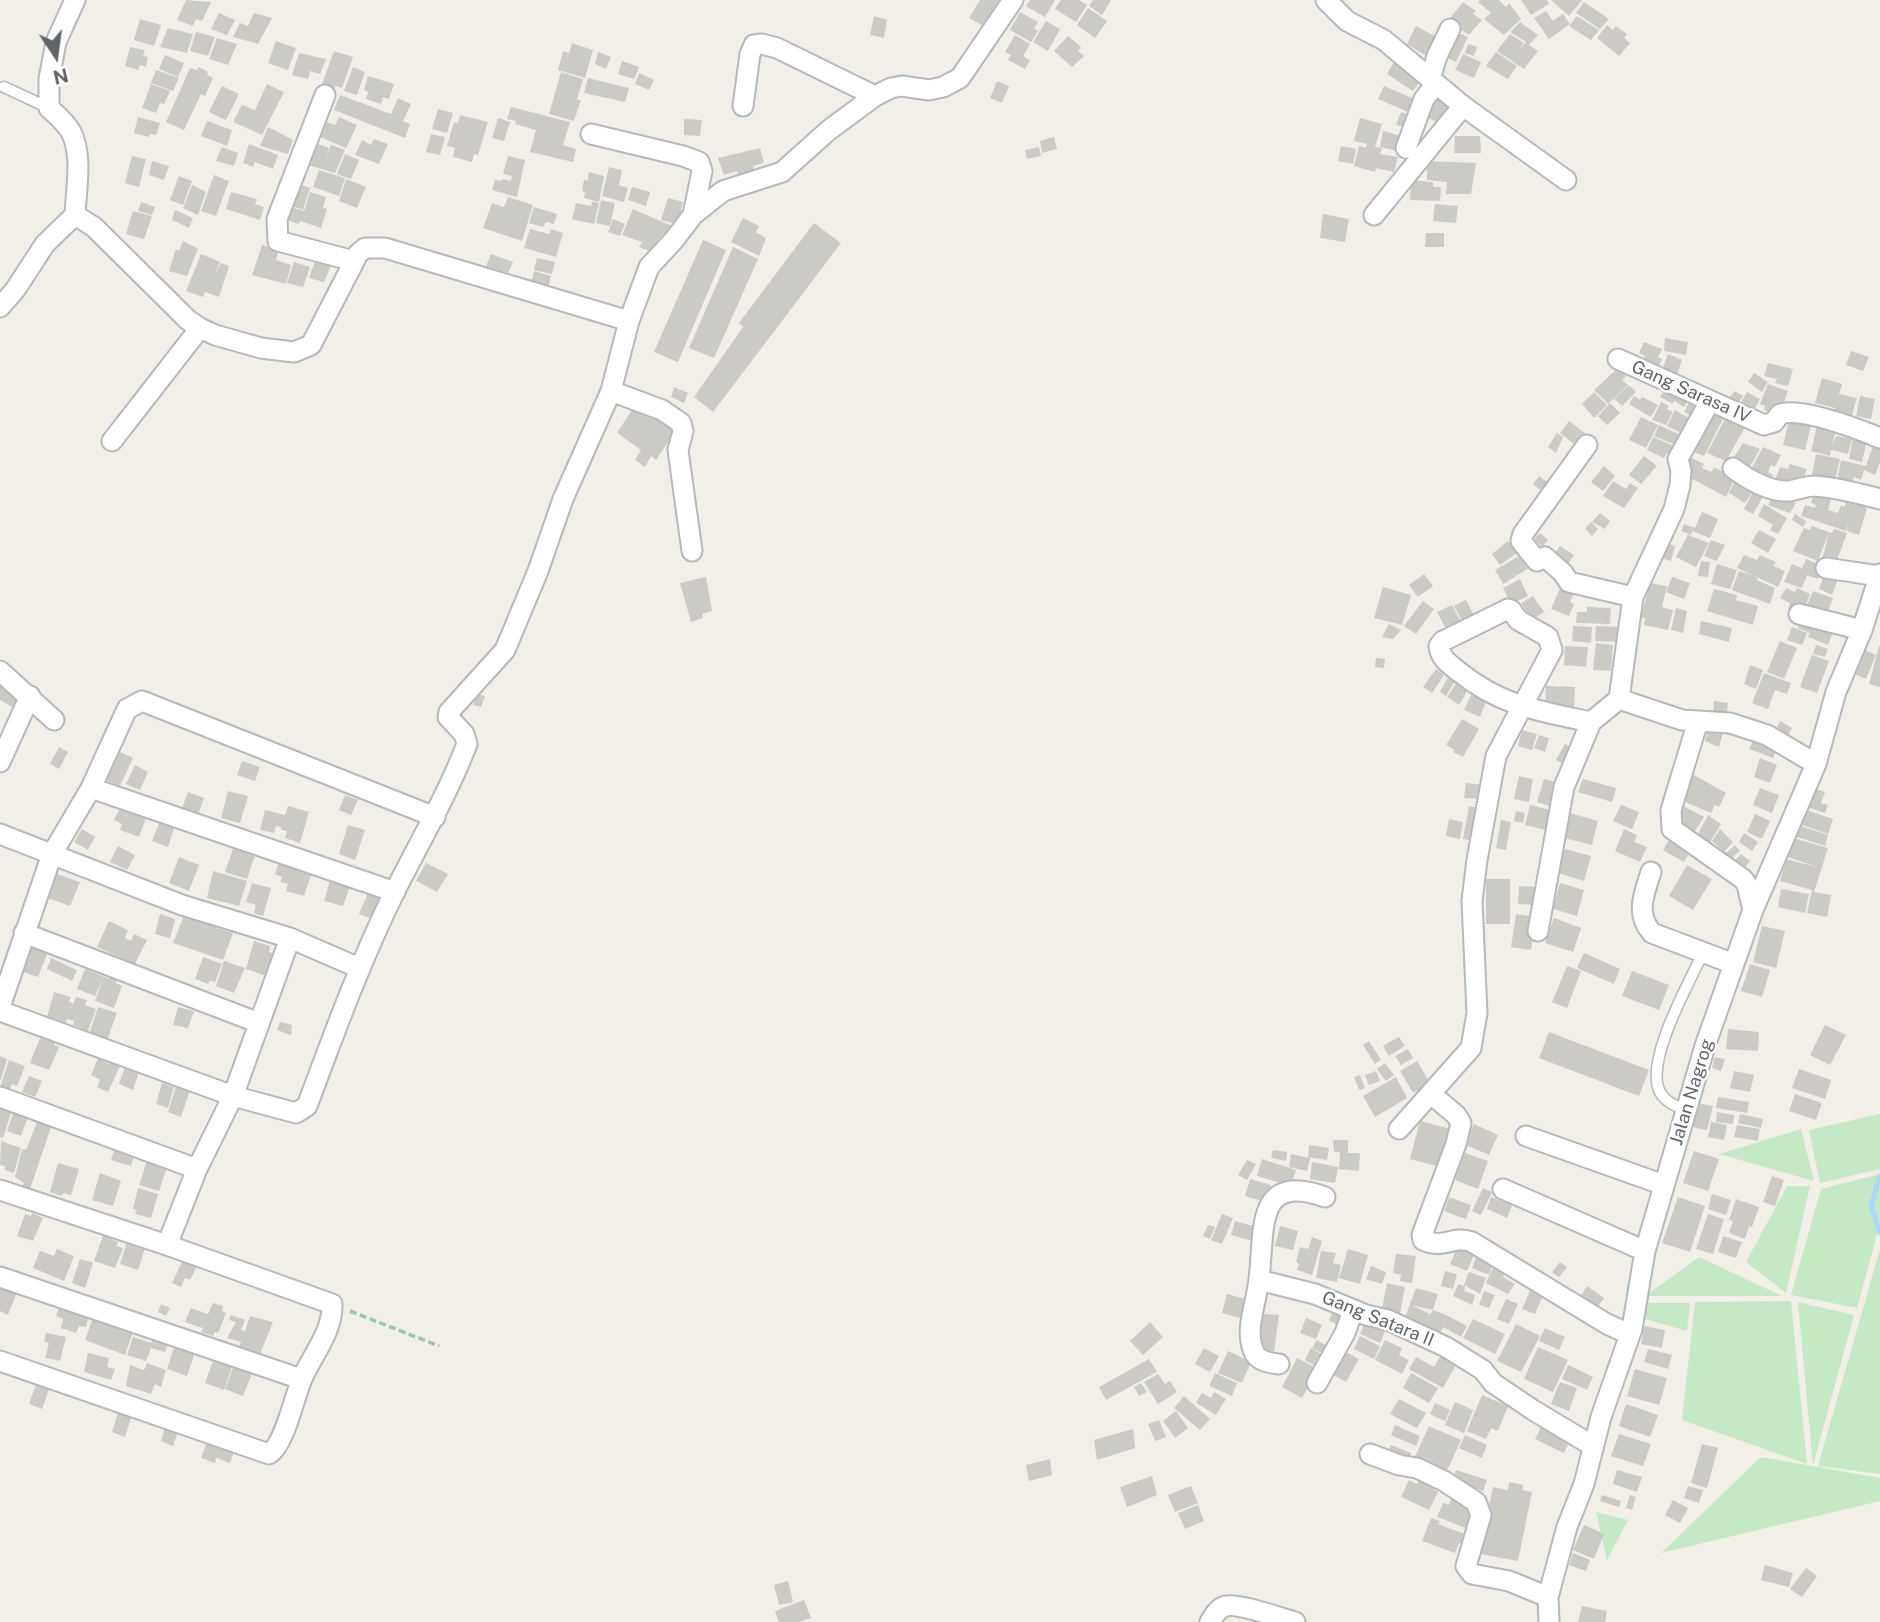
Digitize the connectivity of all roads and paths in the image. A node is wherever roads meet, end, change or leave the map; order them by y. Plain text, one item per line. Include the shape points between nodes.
1 (75, 0) edge
2 (1013, 0) edge
3 (1326, 0) edge
4 (1450, 29) dead end
5 (1433, 81) junction
6 (4, 87) dead end
7 (325, 95) dead end
8 (875, 96) junction
9 (743, 106) dead end
10 (1463, 106) junction
11 (48, 108) junction
12 (591, 134) dead end
13 (1406, 148) dead end
14 (1566, 180) dead end
15 (75, 215) junction
16 (693, 215) junction
17 (1374, 215) dead end
18 (354, 261) junction
19 (0, 307) edge
20 (629, 321) junction
21 (200, 328) junction
22 (1619, 359) dead end
23 (611, 391) junction
24 (1710, 401) junction
25 (1880, 438) edge
26 (112, 441) dead end
27 (1587, 445) dead end
28 (1733, 468) dead end
29 (1880, 499) edge
30 (692, 551) dead end
31 (1826, 568) dead end
32 (1880, 575) edge
33 (1633, 597) junction
34 (1799, 614) dead end
35 (1862, 630) junction
36 (0, 671) edge
37 (30, 696) junction
38 (1619, 699) junction
39 (1522, 707) junction
40 (54, 720) dead end
41 (1698, 721) junction
42 (1591, 722) junction
43 (0, 762) edge
44 (1816, 764) junction
45 (91, 788) junction
46 (435, 817) junction
47 (0, 834) edge
48 (52, 854) junction
49 (1651, 872) dead end
50 (395, 892) junction
51 (1753, 910) junction
52 (1538, 931) dead end
53 (24, 933) junction
54 (290, 938) junction
55 (1703, 953) junction
56 (1734, 964) junction
57 (359, 968) junction
58 (0, 1009) edge
59 (259, 1023) junction
60 (1431, 1094) junction
61 (233, 1096) junction
62 (0, 1097) edge
63 (1686, 1111) junction
64 (1399, 1129) dead end
65 (1527, 1136) dead end
66 (197, 1169) junction
67 (1664, 1185) junction
68 (1503, 1189) dead end
69 (0, 1190) edge
70 (1325, 1198) dead end
71 (167, 1245) junction
72 (1645, 1251) junction
73 (0, 1277) edge
74 (1259, 1280) junction
75 (332, 1304) junction
76 (1353, 1310) junction
77 (1629, 1334) junction
78 (439, 1346) dead end
79 (0, 1362) edge
80 (1279, 1364) dead end
81 (301, 1379) junction
82 (1317, 1383) dead end
83 (1593, 1446) junction
84 (1370, 1454) dead end
85 (1548, 1597) junction
86 (1210, 1622) edge
87 (1295, 1622) edge
88 (1549, 1622) edge

1 - 11 street via 56,42
2 - 8 street via 960,78 929,90 902,86
3 - 5 street via 1347,21 1384,40
4 - 5 street via 1437,56
5 - 10 street
5 - 13 street
6 - 11 lane
7 - 18 street via 277,219 278,241
8 - 9 street via 762,44 754,45 750,54
8 - 16 street via 782,172 723,191
10 - 14 street
10 - 17 street
11 - 15 street via 74,139
12 - 16 street via 699,162 702,171
15 - 19 street via 45,244
15 - 21 street via 94,227
16 - 20 street via 649,267
18 - 20 street via 361,250 385,248
18 - 21 street via 306,349 261,348
20 - 23 street
21 - 26 street
22 - 24 street, Gang Sarasa IV
23 - 30 street via 662,410 681,423 678,450
23 - 46 street via 563,499 505,650 449,712 467,744
24 - 25 street, Gang Sarasa IV via 1764,425 1780,414 1794,412
24 - 33 street via 1678,458 1680,485 1674,509
27 - 33 street via 1521,541 1537,561 1545,557 1569,582
28 - 29 street via 1762,485 1784,491 1815,486
31 - 32 street
32 - 35 street, Jalan Nagrog
33 - 38 street
34 - 35 street
35 - 44 street, Jalan Nagrog via 1836,692
36 - 37 street
37 - 40 street
37 - 43 street
38 - 41 street
38 - 42 street
39 - 39 street via 1552,650 1548,637 1508,609 1439,646 1445,660 1479,688
39 - 42 street
39 - 60 street via 1496,756 1477,860 1472,901 1477,1013 1471,1048
41 - 44 street via 1730,723 1767,735
41 - 51 street via 1671,810 1672,829 1743,879
42 - 52 street via 1564,787
44 - 51 street, Jalan Nagrog
45 - 46 street via 127,709 142,701
45 - 48 street
45 - 50 street
46 - 50 street
47 - 48 street
48 - 53 street
48 - 54 street via 182,905
49 - 55 street via 1641,907 1645,925 1652,933
50 - 57 street
51 - 56 street, Jalan Nagrog
53 - 58 street
53 - 59 street
54 - 57 street
54 - 59 street
55 - 56 street
55 - 63 lane via 1658,1056 1658,1090
56 - 63 street, Jalan Nagrog
57 - 61 street via 307,1106 296,1113
58 - 61 street
59 - 61 street
60 - 64 street
60 - 77 street via 1461,1123 1423,1240 1434,1245 1462,1239 1472,1242
61 - 66 street
62 - 66 street
63 - 67 street, Jalan Nagrog
65 - 67 street
66 - 71 street
67 - 72 street, Jalan Nagrog
68 - 72 street
69 - 71 street
70 - 74 street via 1308,1191 1289,1191 1274,1200 1264,1218
71 - 75 street
72 - 77 street, Jalan Nagrog
73 - 81 street
74 - 76 street, Gang Satara II via 1315,1294
74 - 80 street via 1250,1327 1252,1346 1259,1359
75 - 78 path
75 - 81 street via 329,1325
76 - 82 street
76 - 83 street, Gang Satara II via 1388,1320 1446,1347 1532,1410
77 - 83 street, Jalan Nagrog
79 - 81 street via 270,1454 278,1444
83 - 85 street, Jalan Nagrog
84 - 85 street via 1417,1468 1476,1502 1481,1515 1466,1566 1472,1574 1509,1581
85 - 88 street, Jalan Nagrog
86 - 87 street via 1226,1606

